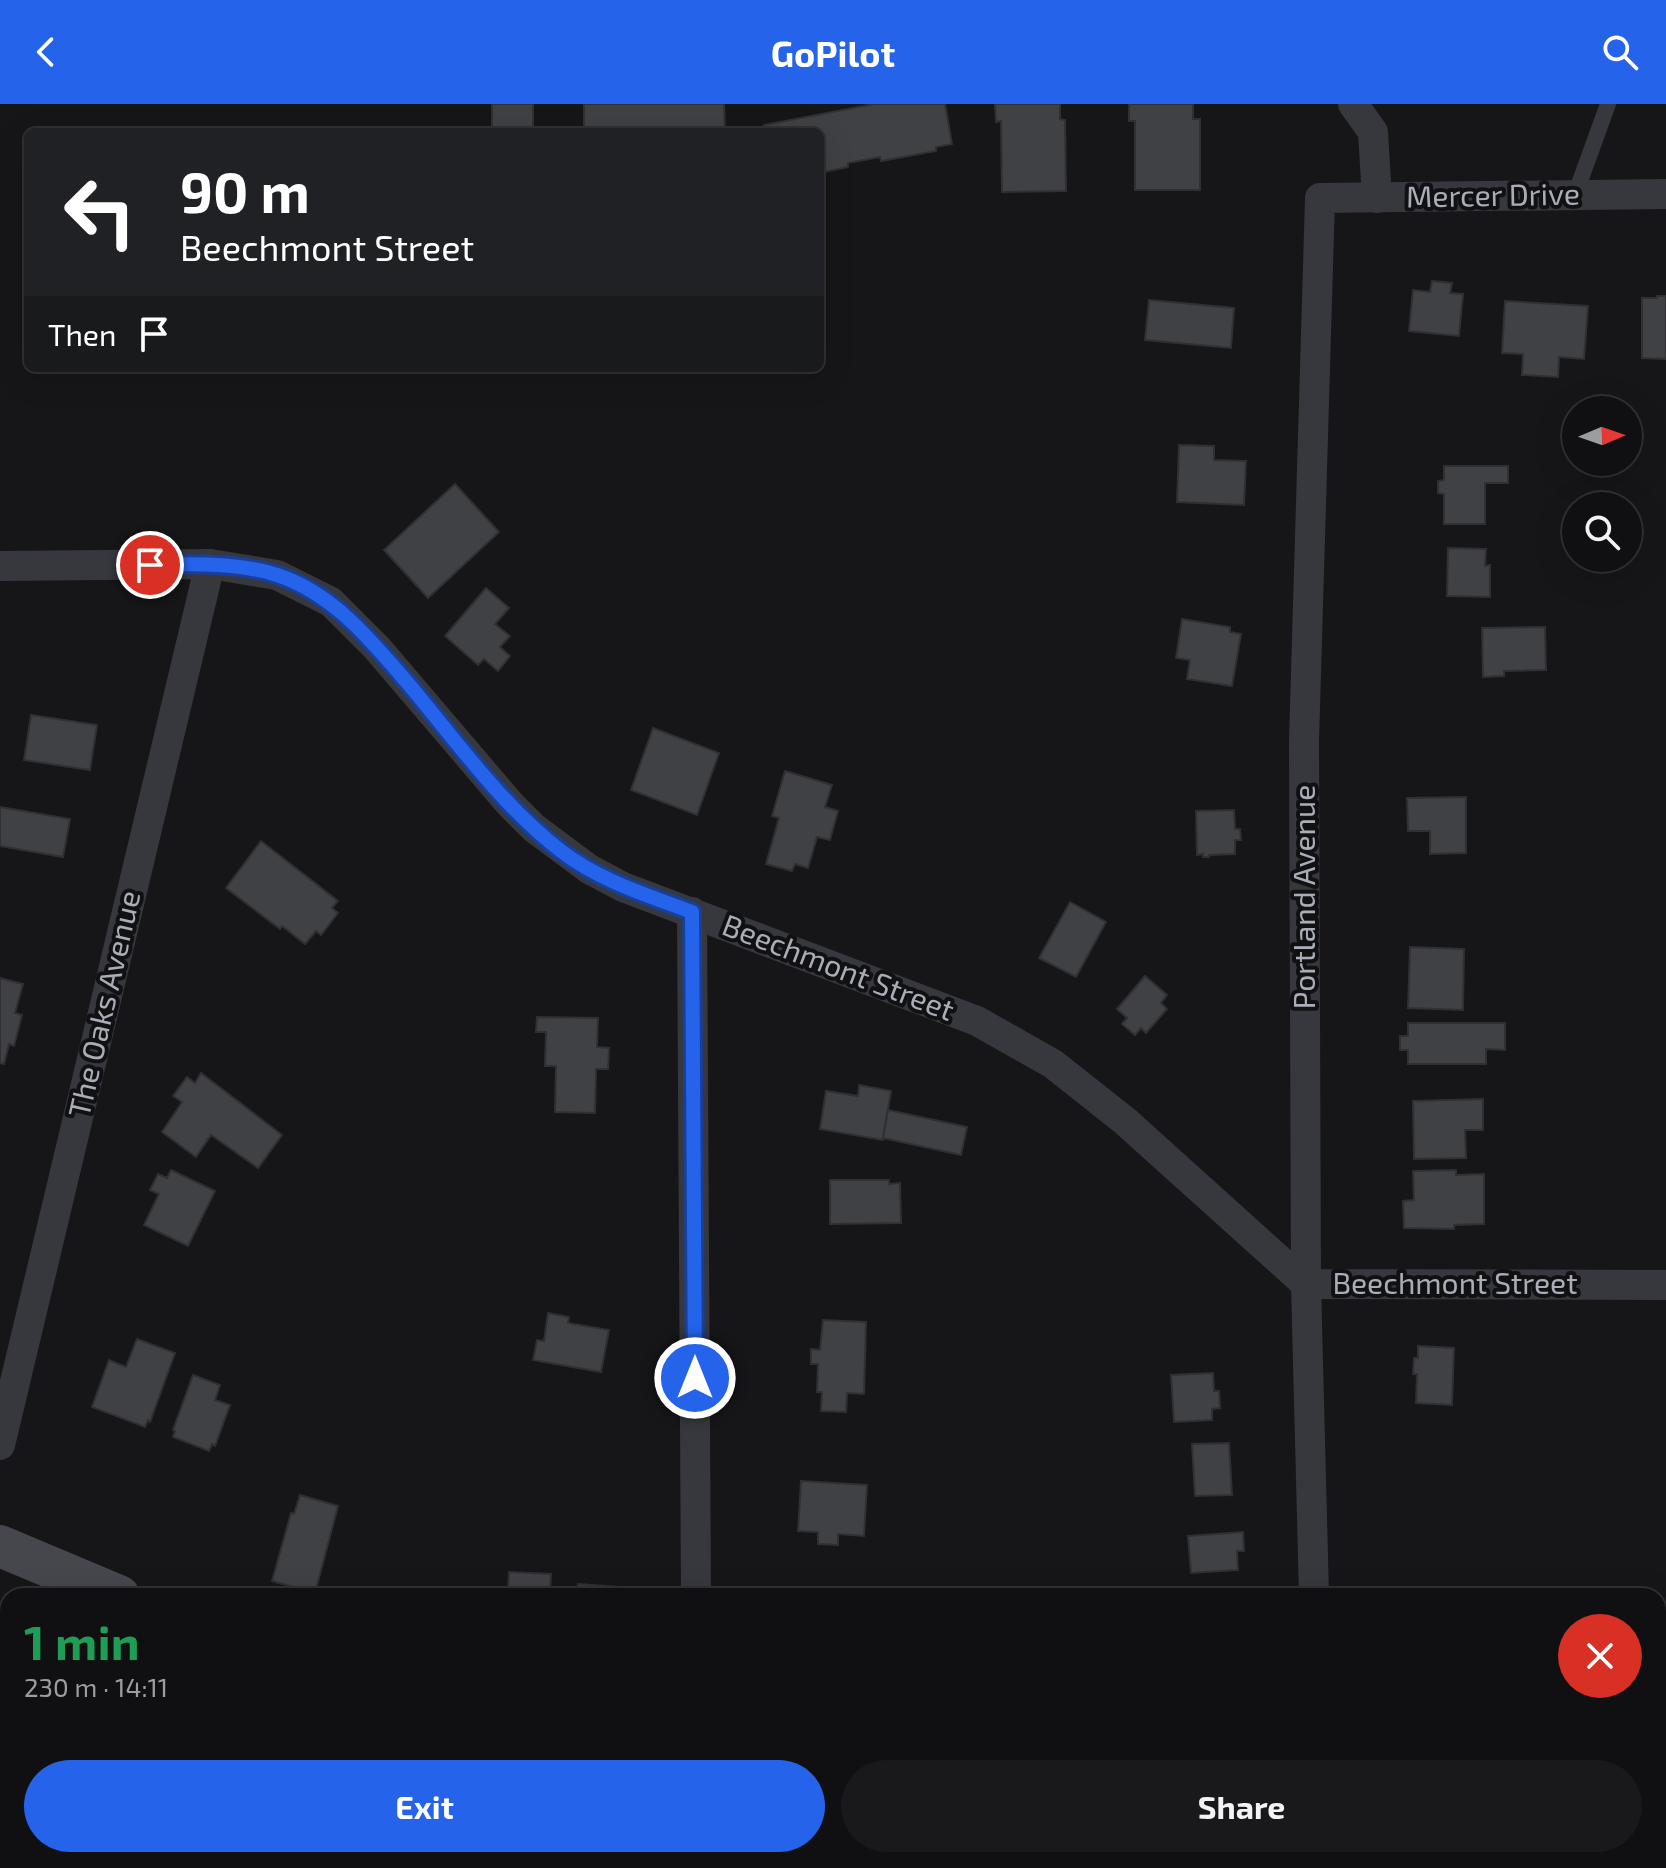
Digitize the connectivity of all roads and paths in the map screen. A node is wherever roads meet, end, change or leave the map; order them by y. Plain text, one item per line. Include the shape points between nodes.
1 (1353, 104) edge
2 (1608, 104) edge
3 (1666, 194) edge
4 (1575, 195) junction
5 (1320, 198) joint
6 (1377, 198) junction
7 (210, 564) junction
8 (0, 566) edge
9 (692, 912) junction
10 (1306, 1284) junction
11 (1666, 1285) edge
12 (0, 1445) edge
13 (0, 1546) edge
14 (100, 1588) edge
15 (696, 1588) edge
16 (1314, 1588) edge

1 - 6 street via 1373,132
2 - 4 lane
3 - 4 street, Mercer Drive
4 - 6 street, Mercer Drive
5 - 6 street, Mercer Drive
5 - 10 street, Portland Avenue via 1304,741
7 - 8 street, Beechmont Street
7 - 9 street, Beechmont Street via 277,575 331,602 510,804 561,851 623,887
7 - 12 street, The Oaks Avenue
9 - 10 street, Beechmont Street via 977,1021 1053,1064 1125,1121
9 - 15 street
10 - 11 street, Beechmont Street
10 - 16 street, Portland Avenue
13 - 14 main road

